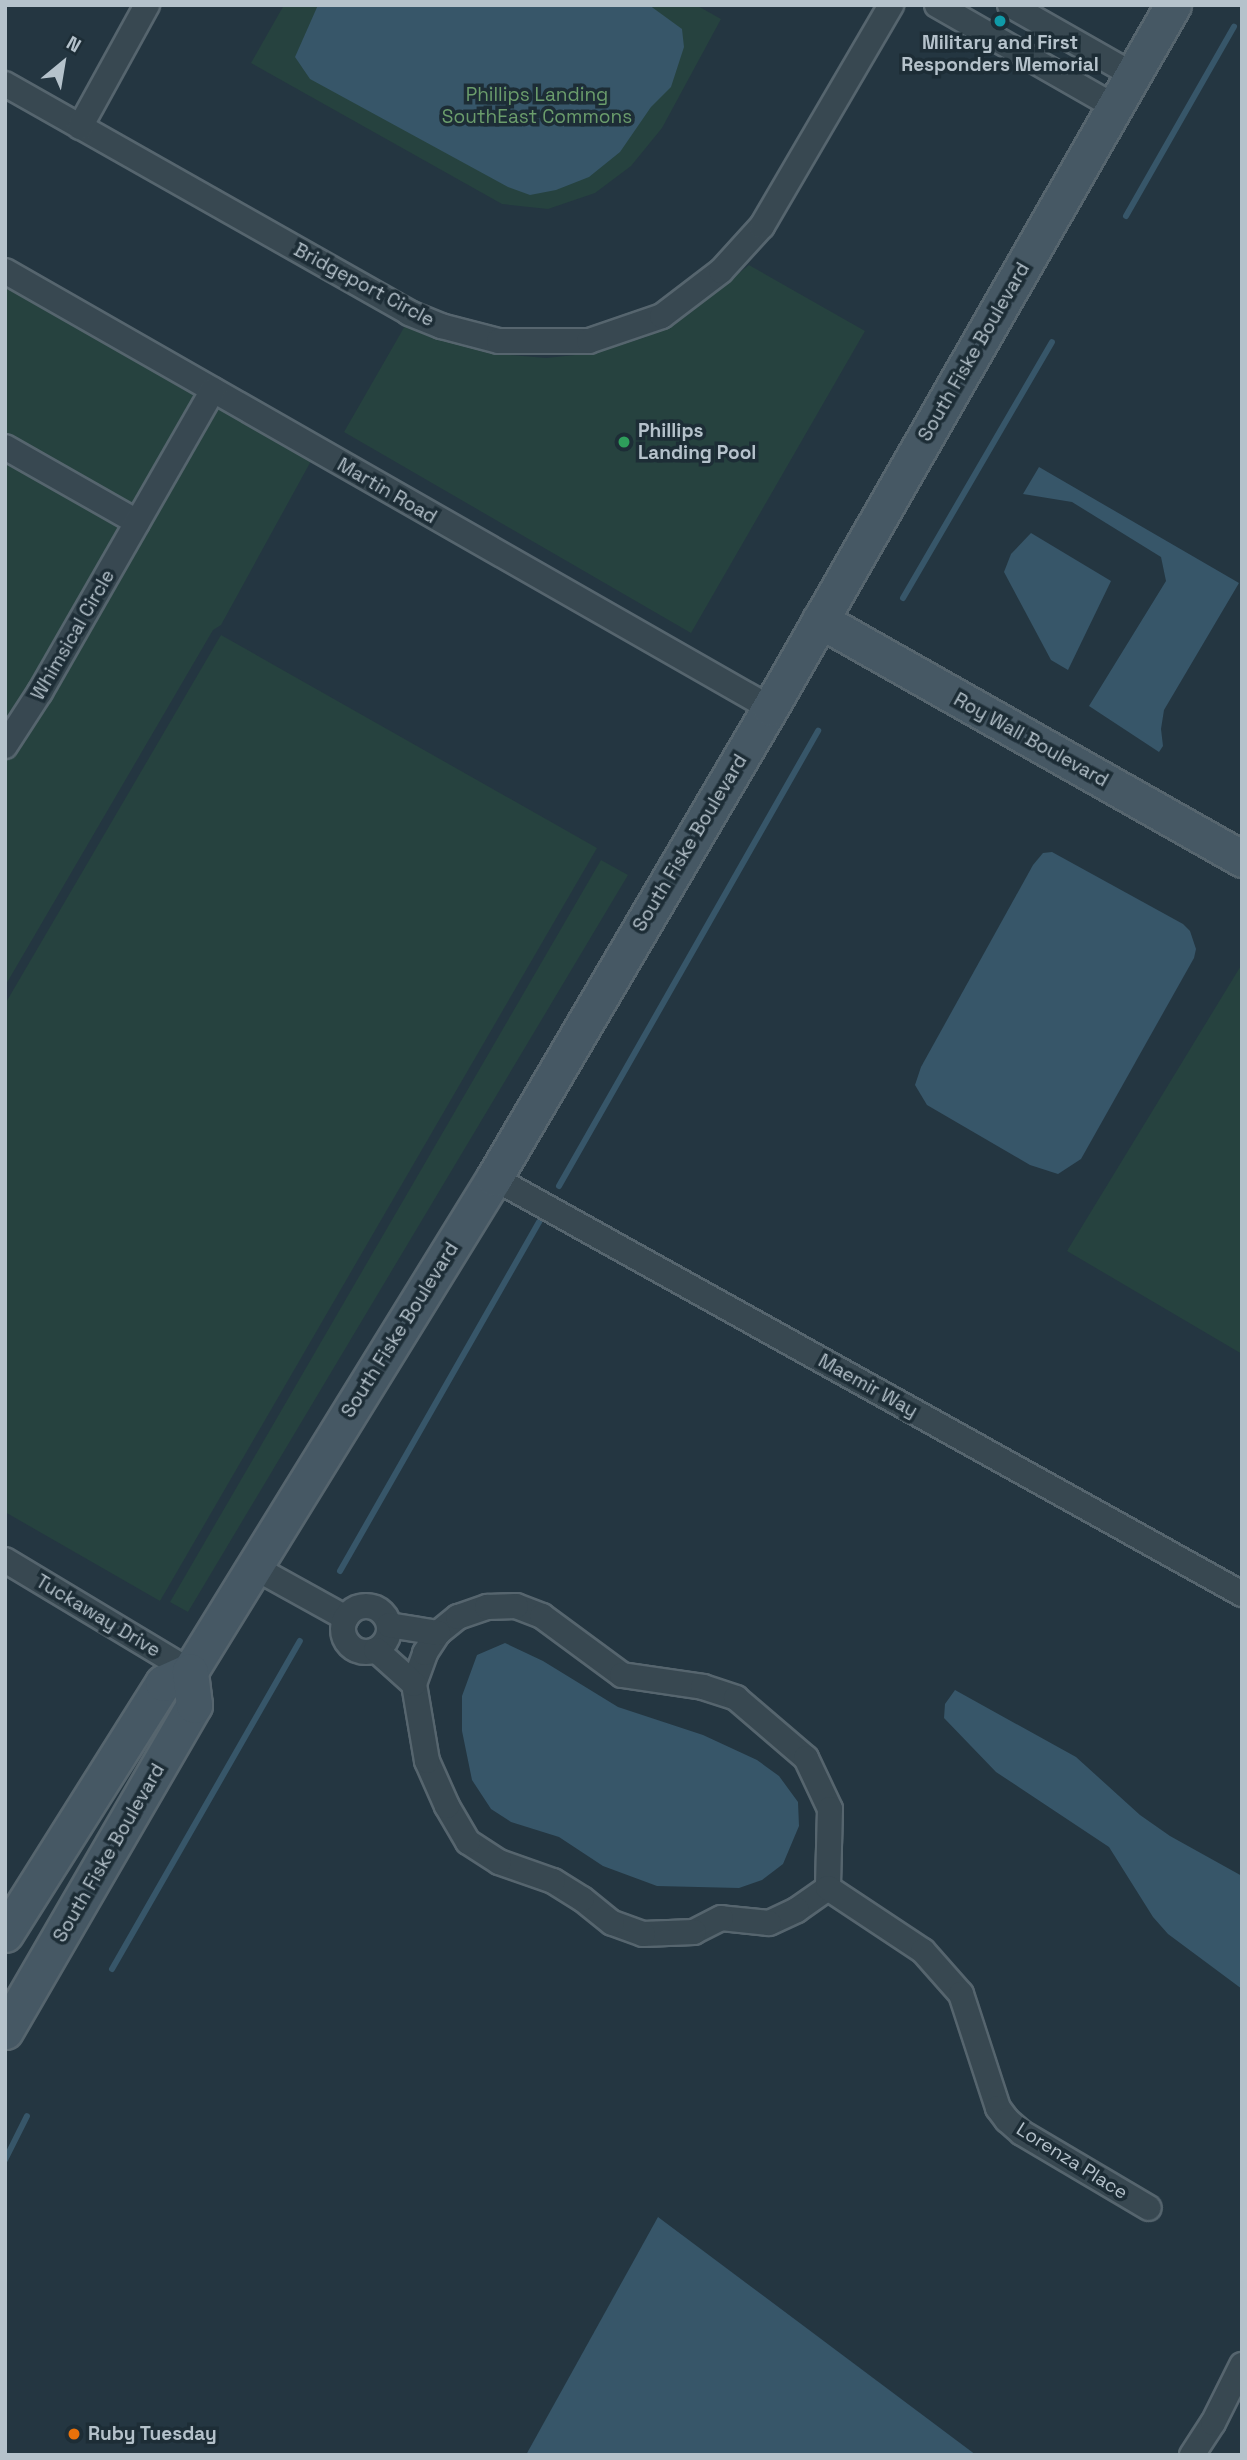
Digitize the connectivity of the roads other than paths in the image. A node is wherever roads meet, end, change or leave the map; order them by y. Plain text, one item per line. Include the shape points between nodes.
1 (147, 5) edge
2 (891, 5) edge
3 (937, 5) edge
4 (1010, 5) edge
5 (1173, 5) edge
6 (1133, 75) junction
7 (5, 84) edge
8 (1115, 107) junction
9 (80, 127) junction
10 (5, 271) edge
11 (212, 390) junction
12 (5, 447) edge
13 (137, 522) junction
14 (820, 620) junction
15 (770, 708) junction
16 (5, 746) edge
17 (1242, 859) edge
18 (494, 1178) junction
19 (5, 1560) edge
20 (254, 1567) junction
21 (1242, 1594) edge
22 (346, 1618) junction
23 (389, 1625) junction
24 (439, 1633) junction
25 (376, 1650) junction
26 (190, 1671) junction
27 (414, 1684) junction
28 (828, 1888) junction
29 (5, 1934) edge
30 (5, 2031) edge
31 (1149, 2208) dead end
32 (1242, 2365) edge
33 (1192, 2455) edge

1 - 9 street
2 - 9 street, Bridgeport Circle via 762,226 721,271 662,316 589,341 499,341 409,313
3 - 8 street
4 - 6 street
5 - 6 main road, South Fiske Boulevard
6 - 8 main road, South Fiske Boulevard
7 - 9 street, Bridgeport Circle
8 - 14 main road, South Fiske Boulevard
10 - 11 street, Martin Road
11 - 13 street, Whimsical Circle
11 - 15 street, Martin Road
12 - 13 street
13 - 16 street, Whimsical Circle
14 - 15 main road, South Fiske Boulevard
14 - 17 main road, Roy Wall Boulevard
15 - 18 main road, South Fiske Boulevard
18 - 20 main road, South Fiske Boulevard
18 - 21 street, Maemir Way
19 - 26 street, Tuckaway Drive
20 - 22 street
20 - 26 main road, South Fiske Boulevard
22 - 23 street via 356,1608 370,1606 383,1612
22 - 25 street via 344,1632 350,1645 362,1651
23 - 24 street
23 - 25 street via 387,1639
24 - 27 street via 425,1653
24 - 28 street via 458,1617 487,1607 516,1606 542,1616 622,1675 703,1687 736,1698 806,1758 816,1778 830,1808
25 - 27 street
26 - 29 main road, South Fiske Boulevard via 163,1683
26 - 30 main road, South Fiske Boulevard via 194,1705
27 - 28 street via 427,1760 468,1842 499,1862 553,1881 612,1923 643,1934 694,1932 720,1918 769,1923
28 - 31 street, Lorenza Place via 923,1951 949,1978 961,1994 998,2108 1007,2120
32 - 33 street

